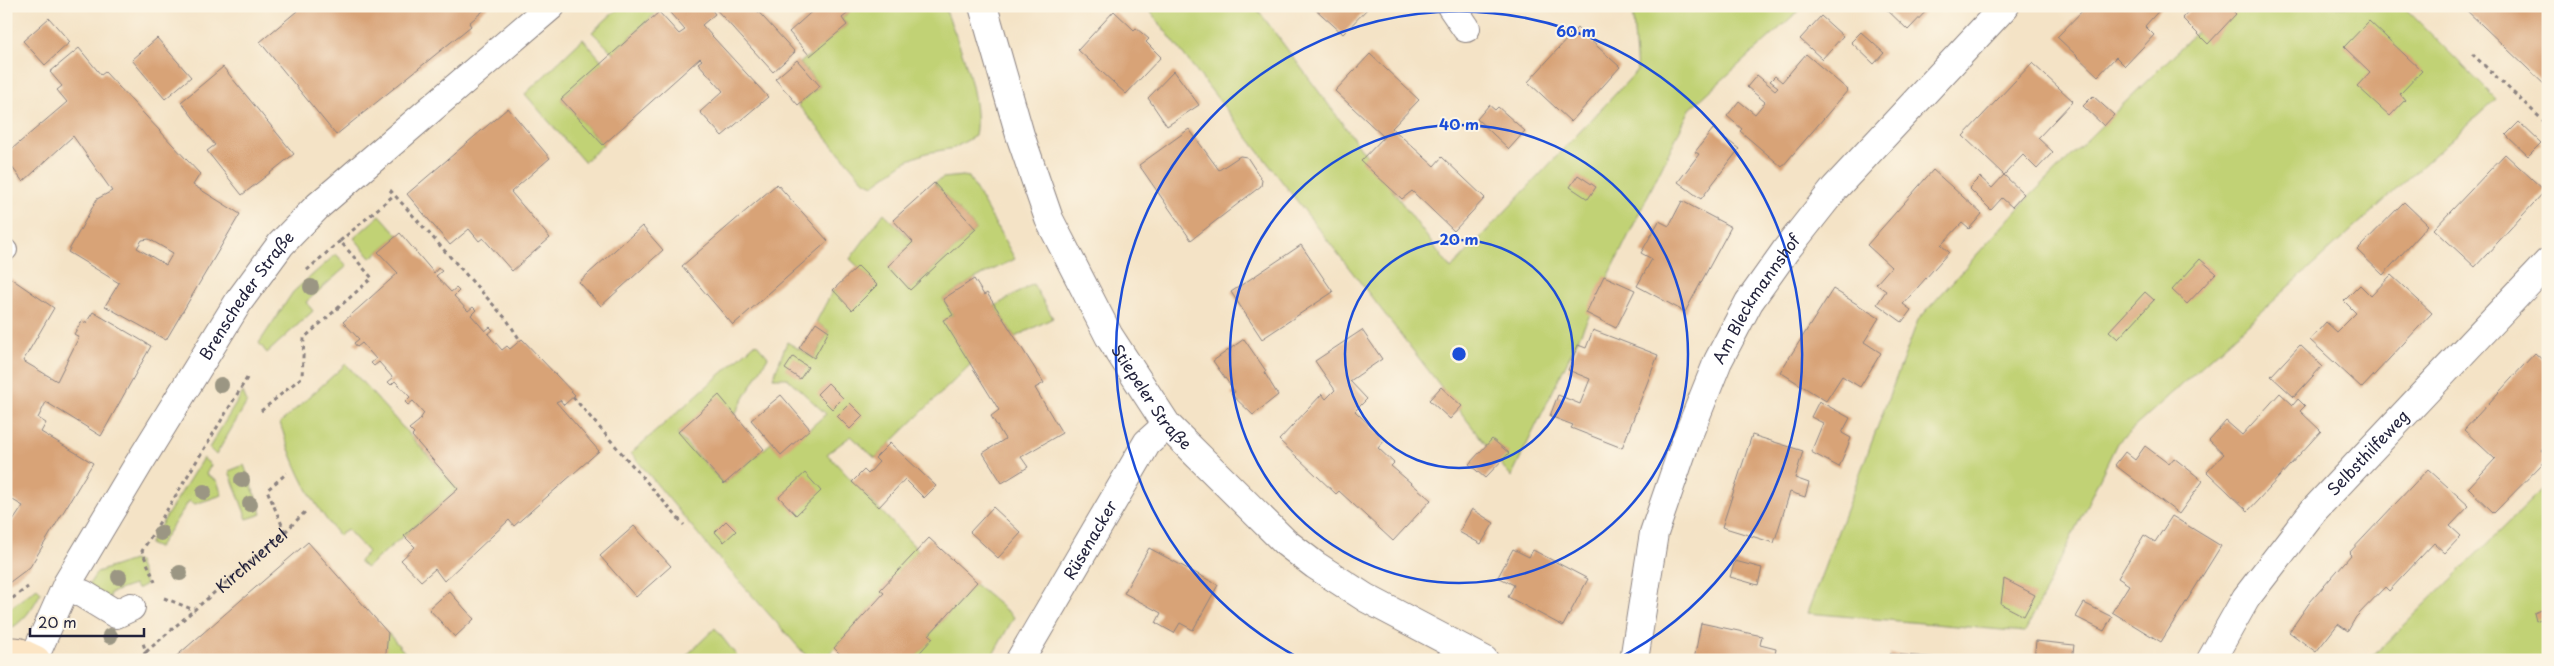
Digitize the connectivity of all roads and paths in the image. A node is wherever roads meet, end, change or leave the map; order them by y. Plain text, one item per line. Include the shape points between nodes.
1 (551, 6) edge
2 (983, 6) edge
3 (2005, 6) edge
4 (2472, 54) dead end
5 (2548, 125) edge
6 (340, 242) dead end
7 (344, 246) dead end
8 (2548, 262) edge
9 (520, 340) dead end
10 (247, 378) dead end
11 (573, 397) dead end
12 (261, 411) dead end
13 (1167, 425) junction
14 (287, 473) dead end
15 (306, 511) dead end
16 (684, 525) dead end
17 (285, 532) junction
18 (144, 552) dead end
19 (36, 581) dead end
20 (83, 594) dead end
21 (160, 596) dead end
22 (6, 603) edge
23 (131, 607) dead end
24 (194, 610) junction
25 (6, 651) edge
26 (146, 652) dead end
27 (35, 659) edge
28 (1020, 660) edge
29 (1484, 660) edge
30 (1634, 660) edge
31 (2211, 660) edge

1 - 27 street, Brenscheder Straße via 318,206 281,244 229,316 67,584
2 - 13 street, Stiepeler Straße via 1020,135 1049,219 1109,336
3 - 30 street, Am Bleckmannshof via 1835,188 1749,302 1718,361 1654,533
4 - 5 path
6 - 9 path via 394,195 507,320
7 - 12 path via 372,278 304,338 302,377
8 - 31 street, Selbsthilfeweg via 2314,510 2246,598
10 - 18 path
11 - 16 path
13 - 28 street, Rüsenacker via 1147,443
13 - 29 street, Stiepeler Straße via 1285,542 1315,565 1366,598
14 - 17 path, Kirchviertel via 267,490
15 - 17 path
17 - 24 path, Kirchviertel
19 - 22 path
20 - 23 street via 116,614
21 - 24 path
24 - 26 path, Kirchviertel
25 - 27 street, Brenscheder Straße

